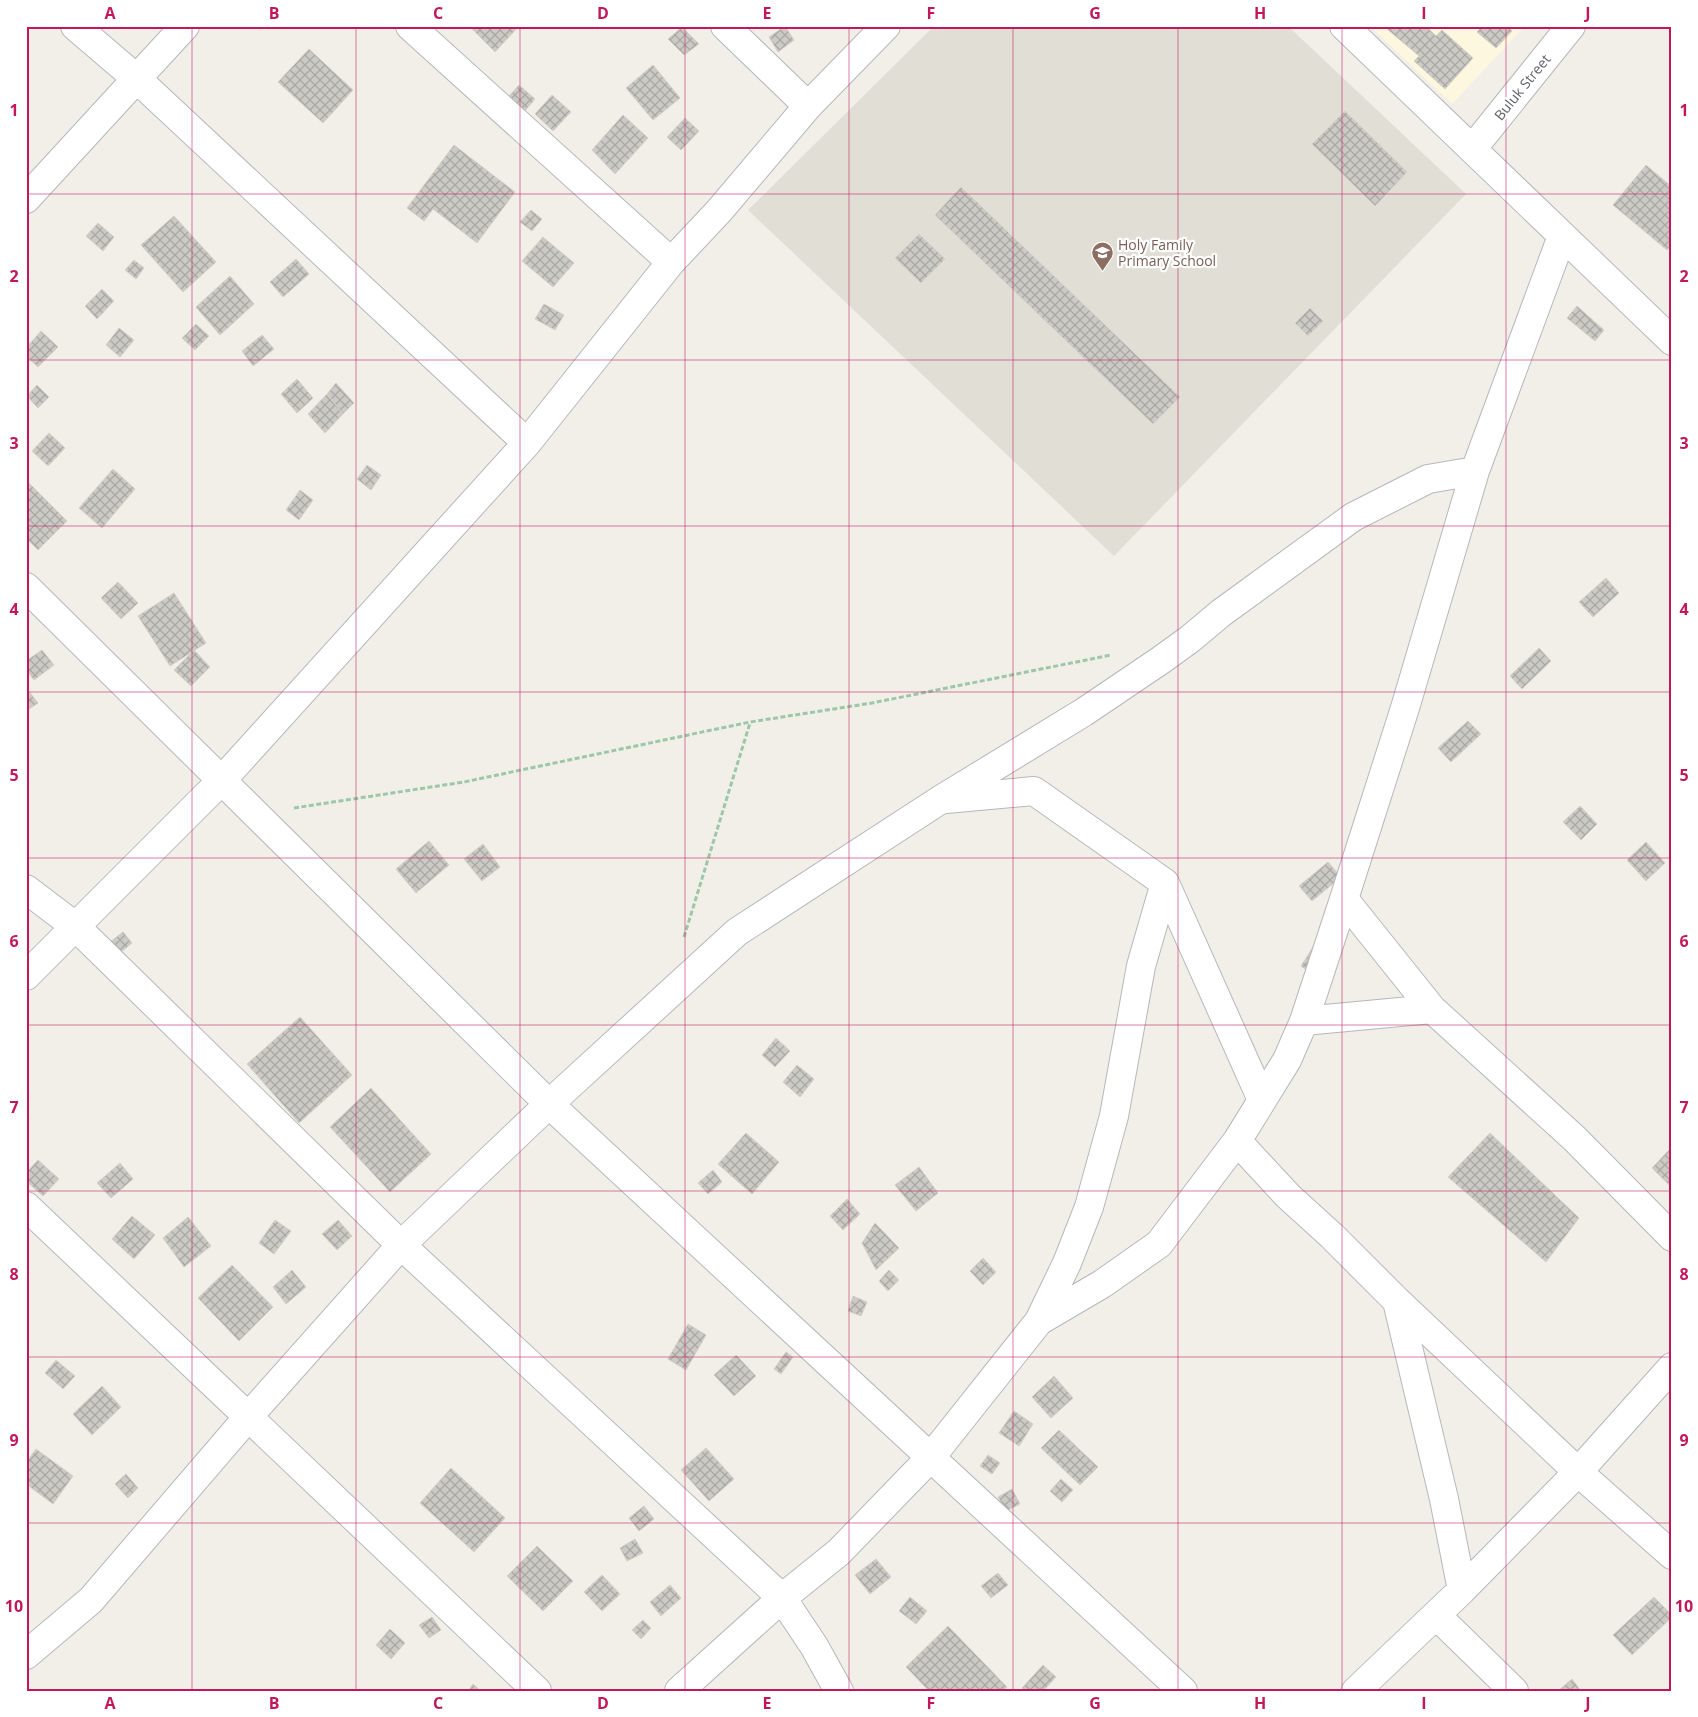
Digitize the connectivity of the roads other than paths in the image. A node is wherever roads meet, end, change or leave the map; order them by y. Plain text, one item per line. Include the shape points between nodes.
1 (75, 26) edge
2 (185, 26) edge
3 (410, 26) edge
4 (725, 26) edge
5 (886, 26) edge
6 (1344, 26) edge
7 (1571, 26) edge
8 (137, 79) junction
9 (808, 106) junction
10 (1473, 148) junction
11 (26, 198) edge
12 (1562, 236) junction
13 (671, 262) junction
14 (1672, 341) edge
15 (527, 443) junction
16 (1476, 471) junction
17 (26, 587) edge
18 (222, 780) junction
19 (940, 800) junction
20 (1165, 883) junction
21 (26, 889) edge
22 (1344, 899) junction
23 (76, 926) junction
24 (26, 976) edge
25 (1432, 1009) junction
26 (1304, 1021) junction
27 (1262, 1100) junction
28 (549, 1104) junction
29 (1237, 1141) junction
30 (26, 1206) edge
31 (1672, 1238) edge
32 (401, 1245) junction
33 (1397, 1301) junction
34 (1039, 1321) junction
35 (1672, 1367) edge
36 (248, 1417) junction
37 (931, 1457) junction
38 (1578, 1472) junction
39 (1672, 1555) edge
40 (1462, 1590) junction
41 (782, 1598) junction
42 (1436, 1615) junction
43 (26, 1656) edge
44 (537, 1691) edge
45 (679, 1691) edge
46 (839, 1691) edge
47 (1183, 1691) edge
48 (1356, 1691) edge
49 (1514, 1691) edge

1 - 8 street
2 - 8 street
3 - 13 street
4 - 9 street
5 - 9 street
6 - 10 street
7 - 10 street, Buluk Street
8 - 11 street
8 - 15 street
9 - 13 street
10 - 12 street
12 - 14 street
12 - 16 street
13 - 15 street
15 - 18 street
16 - 19 street via 1428,479 1353,517 1161,660 1084,712
16 - 22 street
17 - 18 street
18 - 23 street
18 - 28 street
19 - 20 street via 1034,791
19 - 28 street via 737,932
20 - 27 street
20 - 34 street via 1141,966 1114,1116 1089,1208
21 - 23 street
22 - 25 street
22 - 26 street
23 - 24 street
23 - 32 street
25 - 26 street
25 - 31 street via 1574,1138
26 - 27 street via 1287,1060
27 - 29 street
28 - 32 street
28 - 37 street
29 - 33 street via 1288,1196
29 - 34 street via 1159,1244 1102,1284
30 - 36 street
32 - 36 street
32 - 41 street
33 - 38 street
33 - 40 street
34 - 37 street
35 - 38 street
36 - 43 street via 90,1600
36 - 44 street
37 - 41 street via 839,1552
37 - 47 street
38 - 39 street
38 - 40 street
40 - 42 street
41 - 45 street
41 - 46 street
42 - 48 street
42 - 49 street

